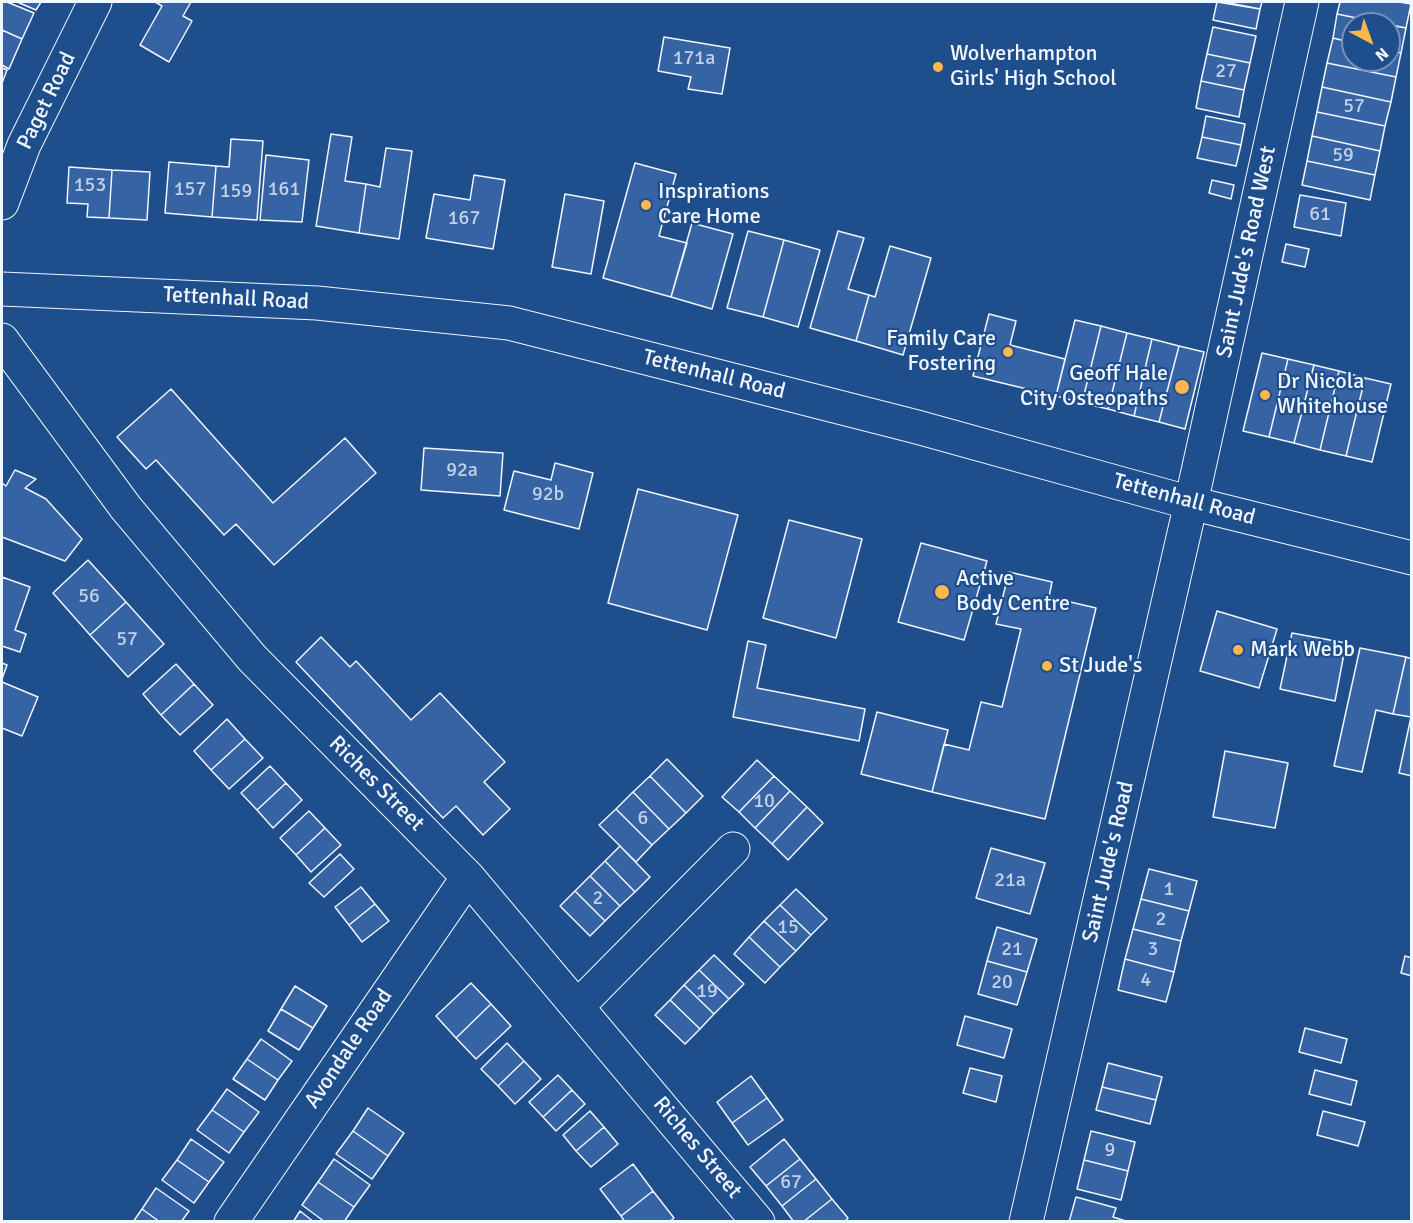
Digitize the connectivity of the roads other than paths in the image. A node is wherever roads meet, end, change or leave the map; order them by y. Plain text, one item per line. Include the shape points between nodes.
1 (95, 2) edge
2 (1302, 2) edge
3 (2, 203) edge
4 (2, 289) edge
5 (2, 340) edge
6 (1191, 503) junction
7 (1412, 558) edge
8 (733, 849) dead end
9 (468, 877) junction
10 (578, 1006) junction
11 (231, 1221) edge
12 (758, 1221) edge
13 (1026, 1221) edge

1 - 3 main road, Paget Road via 24,145
2 - 6 main road, Saint Jude's Road West
4 - 6 main road, Tettenhall Road via 317,303 510,323 928,430
5 - 9 main road, Riches Street via 126,508 252,658
6 - 7 main road, Tettenhall Road
6 - 13 main road, Saint Jude's Road
8 - 10 main road
9 - 10 main road, Riches Street
9 - 11 main road, Avondale Road
10 - 12 main road, Riches Street

